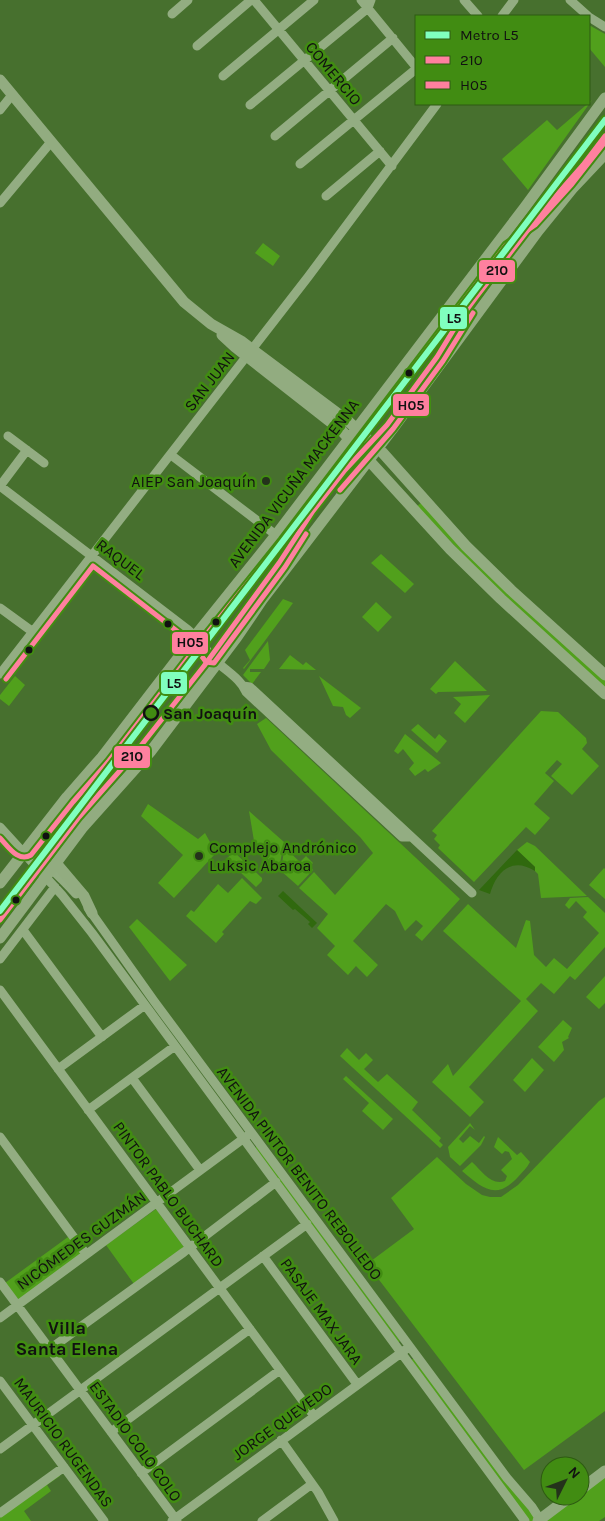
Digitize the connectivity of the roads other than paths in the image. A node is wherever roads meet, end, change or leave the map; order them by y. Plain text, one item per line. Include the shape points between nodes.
1 (188, 0) edge
2 (252, 0) edge
3 (314, 0) edge
4 (361, 0) edge
5 (464, 0) edge
6 (514, 0) edge
7 (570, 0) edge
8 (369, 4) edge
9 (172, 14) dead end
10 (477, 15) edge
11 (503, 15) edge
12 (586, 15) edge
13 (590, 18) edge
14 (605, 27) edge
15 (278, 30) junction
16 (393, 38) junction
17 (196, 46) dead end
18 (304, 60) junction
19 (415, 67) edge
20 (415, 69) edge
21 (223, 76) dead end
22 (0, 80) edge
23 (330, 91) junction
24 (12, 95) junction
25 (605, 98) edge
26 (250, 105) dead end
27 (436, 105) edge
28 (0, 110) edge
29 (354, 120) junction
30 (275, 136) dead end
31 (51, 142) junction
32 (380, 152) junction
33 (605, 154) edge
34 (300, 164) dead end
35 (392, 166) junction
36 (326, 196) dead end
37 (1, 201) edge
38 (250, 353) junction
39 (356, 428) junction
40 (8, 436) dead end
41 (349, 438) junction
42 (375, 445) junction
43 (27, 450) junction
44 (171, 454) junction
45 (366, 457) junction
46 (44, 463) dead end
47 (0, 486) edge
48 (276, 535) junction
49 (92, 556) junction
50 (0, 608) edge
51 (32, 632) junction
52 (195, 636) junction
53 (218, 663) junction
54 (0, 674) edge
55 (605, 675) edge
56 (605, 694) edge
57 (0, 827) edge
58 (24, 851) junction
59 (51, 870) junction
60 (0, 883) edge
61 (55, 887) junction
62 (472, 893) dead end
63 (92, 913) joint
64 (101, 926) junction
65 (22, 930) junction
66 (92, 933) junction
67 (0, 938) edge
68 (0, 959) edge
69 (0, 990) edge
70 (145, 1005) junction
71 (102, 1037) junction
72 (176, 1046) junction
73 (58, 1069) junction
74 (132, 1078) junction
75 (88, 1110) junction
76 (252, 1132) junction
77 (0, 1137) edge
78 (244, 1138) junction
79 (200, 1170) junction
80 (276, 1182) junction
81 (157, 1203) junction
82 (307, 1224) junction
83 (190, 1247) junction
84 (86, 1254) junction
85 (263, 1256) junction
86 (0, 1282) edge
87 (220, 1288) junction
88 (17, 1306) junction
89 (0, 1318) edge
90 (250, 1329) junction
91 (410, 1346) junction
92 (50, 1349) junction
93 (402, 1352) junction
94 (280, 1370) junction
95 (1, 1384) edge
96 (357, 1384) junction
97 (80, 1390) junction
98 (314, 1416) junction
99 (33, 1425) junction
100 (111, 1432) junction
101 (281, 1440) junction
102 (0, 1449) edge
103 (64, 1467) junction
104 (605, 1472) edge
105 (141, 1473) junction
106 (590, 1483) edge
107 (312, 1484) junction
108 (558, 1506) edge
109 (0, 1513) edge
110 (174, 1520) edge
111 (539, 1520) edge
112 (104, 1521) edge
113 (262, 1521) edge
114 (334, 1521) edge
115 (525, 1521) edge

1 - 9 street
2 - 15 street, COMERCIO
2 - 17 street
3 - 15 street
4 - 8 street
5 - 10 street
6 - 11 street
7 - 12 street
8 - 16 street
8 - 18 street
13 - 14 street
15 - 18 street, COMERCIO
15 - 21 street
16 - 19 street
16 - 23 street
18 - 23 street, COMERCIO
18 - 26 street
20 - 29 street
22 - 24 main road
23 - 29 street, COMERCIO
23 - 30 street
24 - 28 street
24 - 31 main road
25 - 39 main road, AVENIDA VICUÑA MACKENNA via 526,207
27 - 35 street, SAN JUAN
29 - 32 street, COMERCIO
29 - 34 street
31 - 37 street
31 - 38 main road via 178,295 213,325 241,341
32 - 35 street, COMERCIO
32 - 36 street
33 - 42 main road via 538,231
35 - 38 street, SAN JUAN
38 - 39 main road
38 - 41 main road
38 - 44 street, SAN JUAN
39 - 41 main road, AVENIDA VICUÑA MACKENNA
39 - 42 main road
40 - 43 street
41 - 45 main road
41 - 48 main road, AVENIDA VICUÑA MACKENNA
42 - 45 main road
42 - 55 main road via 466,546
43 - 46 street
43 - 47 street
44 - 48 street
44 - 49 street, SAN JUAN
45 - 53 main road
45 - 56 main road via 485,584
47 - 49 street, RAQUEL
48 - 52 main road, AVENIDA VICUÑA MACKENNA
49 - 51 street, SAN JUAN
49 - 52 street, RAQUEL
50 - 51 street
51 - 54 street, SAN JUAN
52 - 53 street, RAQUEL
52 - 58 main road, AVENIDA VICUÑA MACKENNA via 102,757
53 - 59 main road via 147,757 93,815
53 - 62 street, RAQUEL via 402,837 411,837
57 - 58 street, AVENIDA PINTOR BENITO REBOLLEDO
58 - 59 street, AVENIDA PINTOR BENITO REBOLLEDO
58 - 60 main road, AVENIDA VICUÑA MACKENNA
59 - 61 street, AVENIDA PINTOR BENITO REBOLLEDO
59 - 63 main road via 84,896
59 - 67 main road
61 - 65 street
61 - 66 street, AVENIDA PINTOR BENITO REBOLLEDO
63 - 64 street, AVENIDA PINTOR BENITO REBOLLEDO
64 - 66 street
64 - 76 street, AVENIDA PINTOR BENITO REBOLLEDO
65 - 68 street
65 - 71 street
66 - 70 street, AVENIDA PINTOR BENITO REBOLLEDO
69 - 73 street, PINTOR PABLO BUCHARD
70 - 71 street
70 - 72 street, AVENIDA PINTOR BENITO REBOLLEDO
71 - 73 street
72 - 74 street
72 - 78 street, AVENIDA PINTOR BENITO REBOLLEDO
73 - 75 street, PINTOR PABLO BUCHARD
74 - 75 street
74 - 79 street
75 - 81 street, PINTOR PABLO BUCHARD
76 - 78 street, NICÓMEDES GUZMÁN
76 - 91 street, AVENIDA PINTOR BENITO REBOLLEDO
77 - 84 street
78 - 79 street, NICÓMEDES GUZMÁN
78 - 80 street, AVENIDA PINTOR BENITO REBOLLEDO
79 - 81 street, NICÓMEDES GUZMÁN
80 - 82 street, AVENIDA PINTOR BENITO REBOLLEDO
80 - 83 street
81 - 83 street, PINTOR PABLO BUCHARD
81 - 84 street, NICÓMEDES GUZMÁN
82 - 85 street
82 - 93 street, AVENIDA PINTOR BENITO REBOLLEDO
83 - 87 street, PINTOR PABLO BUCHARD
83 - 92 street
84 - 88 street, NICÓMEDES GUZMÁN
85 - 87 street
85 - 96 street, PASAJE MAX JARA
86 - 88 street, ESTADIO COLO COLO
87 - 90 street, PINTOR PABLO BUCHARD
87 - 97 street
88 - 89 street, NICÓMEDES GUZMÁN
88 - 92 street, ESTADIO COLO COLO
90 - 94 street, PINTOR PABLO BUCHARD
90 - 100 street
91 - 93 street, JORGE QUEVEDO
91 - 111 street, AVENIDA PINTOR BENITO REBOLLEDO
92 - 97 street, ESTADIO COLO COLO
93 - 96 street, JORGE QUEVEDO
93 - 115 street, AVENIDA PINTOR BENITO REBOLLEDO
94 - 98 street, PINTOR PABLO BUCHARD
94 - 105 street
95 - 99 street, MAURICIO RUGENDAS
96 - 98 street, JORGE QUEVEDO
97 - 99 street
97 - 100 street, ESTADIO COLO COLO
98 - 101 street, JORGE QUEVEDO
99 - 102 street
99 - 103 street, MAURICIO RUGENDAS
100 - 105 street, ESTADIO COLO COLO
101 - 107 street
101 - 110 street, JORGE QUEVEDO
103 - 109 street
103 - 112 street, MAURICIO RUGENDAS
104 - 106 main road
105 - 110 street, ESTADIO COLO COLO
107 - 113 street
107 - 114 street
108 - 111 main road

